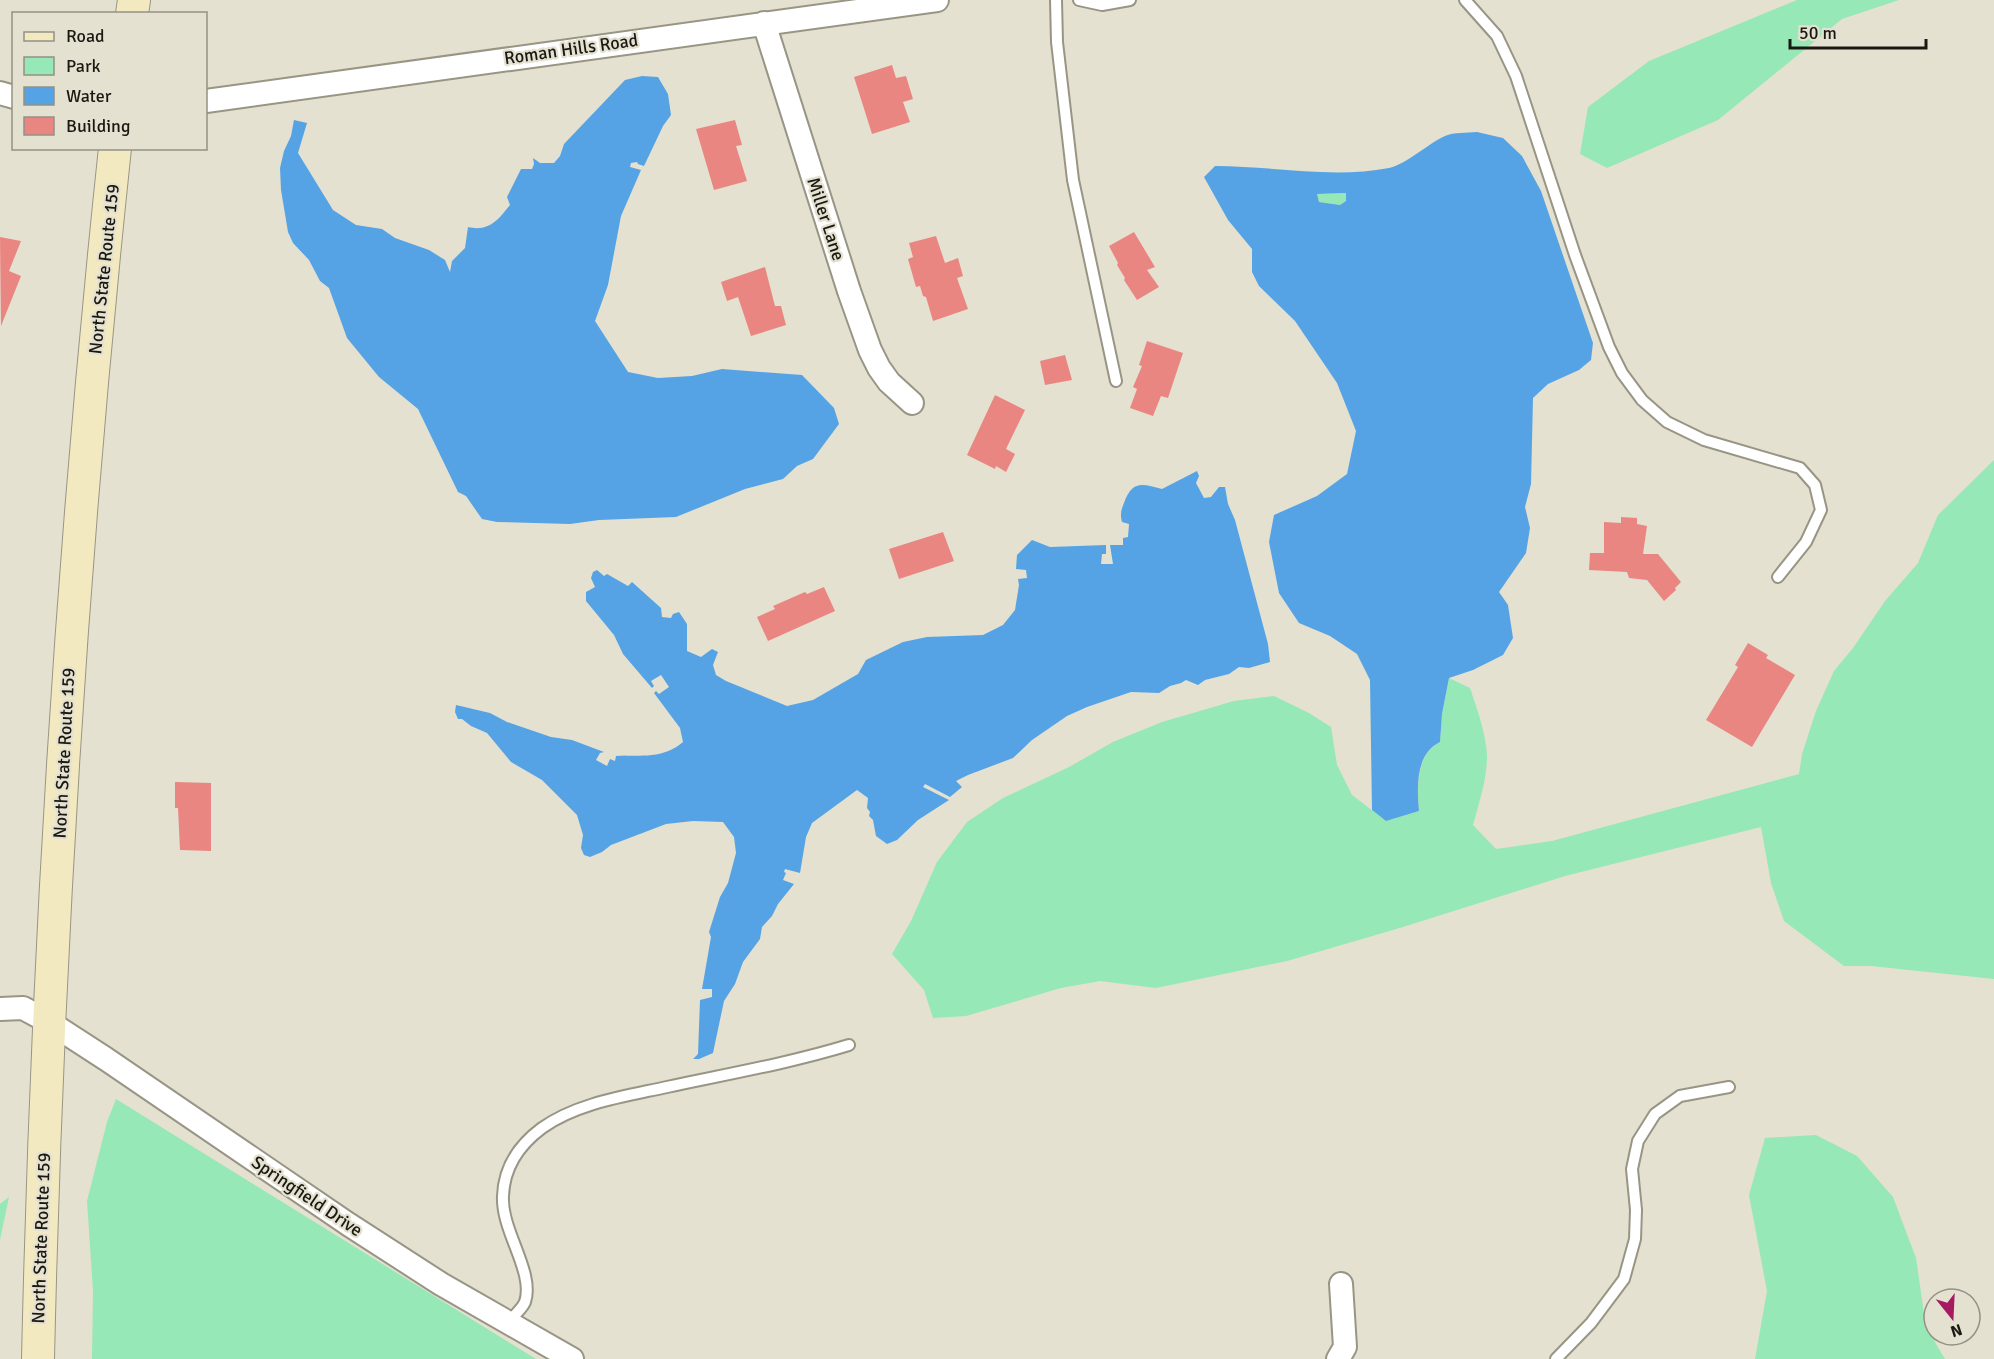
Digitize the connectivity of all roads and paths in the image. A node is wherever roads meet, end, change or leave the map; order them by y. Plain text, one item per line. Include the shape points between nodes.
1 (937, 0) edge
2 (1056, 0) edge
3 (1079, 0) edge
4 (1130, 0) edge
5 (1465, 0) edge
6 (764, 23) junction
7 (207, 101) edge
8 (116, 150) edge
9 (1116, 381) dead end
10 (912, 403) dead end
11 (1778, 577) dead end
12 (0, 1009) edge
13 (48, 1022) junction
14 (849, 1045) dead end
15 (1729, 1087) dead end
16 (1341, 1284) dead end
17 (507, 1323) junction
18 (38, 1359) edge
19 (572, 1359) edge
20 (1338, 1359) edge
21 (1556, 1359) edge

1 - 6 street, Roman Hills Road
2 - 9 lane via 1073,180
3 - 4 lane via 1102,5
5 - 11 lane via 1497,36 1516,76 1575,255 1622,373 1642,400 1667,423 1704,440 1800,468 1815,485 1821,510 1806,542
6 - 7 street, Roman Hills Road
6 - 10 street, Miller Lane via 870,350 890,382
8 - 13 main road, North State Route 159 via 68,683
12 - 13 street, Springfield Drive via 23,1008
13 - 17 street, Springfield Drive via 348,1224
13 - 18 main road, North State Route 159
14 - 17 lane via 618,1098 572,1112 542,1128 518,1150 506,1171 505,1220 524,1271 526,1289 524,1303
15 - 21 lane via 1680,1096 1654,1114 1638,1141 1632,1169 1635,1239 1624,1279 1591,1323
16 - 20 street via 1345,1347
17 - 19 street, Springfield Drive

